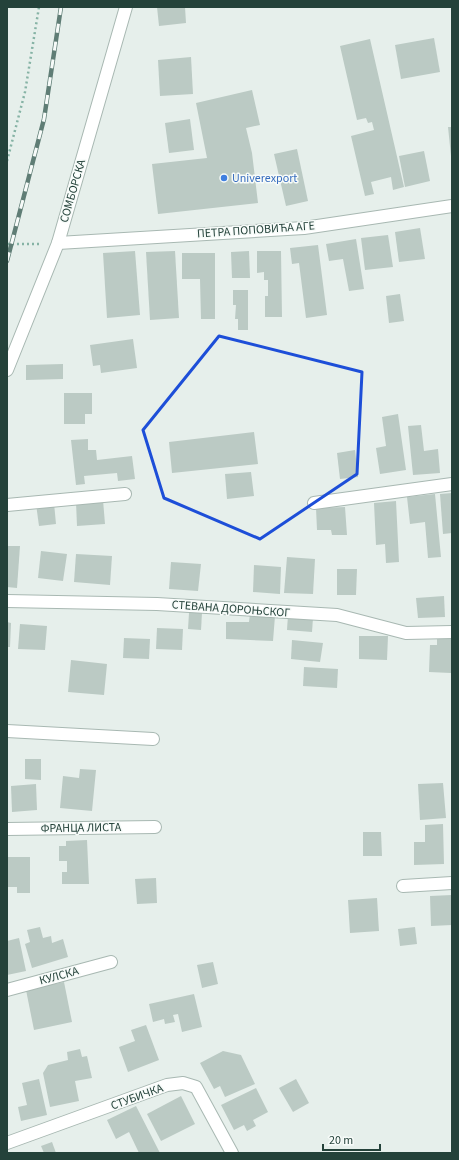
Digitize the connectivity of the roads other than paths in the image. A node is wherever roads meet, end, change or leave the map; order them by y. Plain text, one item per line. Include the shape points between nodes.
1 (126, 7) edge
2 (452, 206) edge
3 (58, 243) junction
4 (7, 370) edge
5 (452, 484) edge
6 (126, 494) dead end
7 (314, 504) dead end
8 (7, 505) edge
9 (7, 601) edge
10 (452, 632) edge
11 (7, 730) edge
12 (153, 739) dead end
13 (156, 827) dead end
14 (7, 829) edge
15 (452, 884) edge
16 (403, 886) dead end
17 (111, 962) dead end
18 (7, 990) edge
19 (7, 1143) edge
20 (232, 1153) edge

1 - 3 street, СОМБОРСКА
2 - 3 street, ПЕТРА ПОПОВИЋА АГЕ via 304,228
3 - 4 street, СОМБОРСКА
5 - 7 street
6 - 8 street
9 - 10 street, СТЕВАНА ДОРОЊСКОГ via 157,604 337,615 406,633
11 - 12 street
13 - 14 street, ФРАНЦА ЛИСТА
15 - 16 street
17 - 18 street, КУЛСКА
19 - 20 street, СТУБИЧКА via 167,1086 183,1083 196,1086

